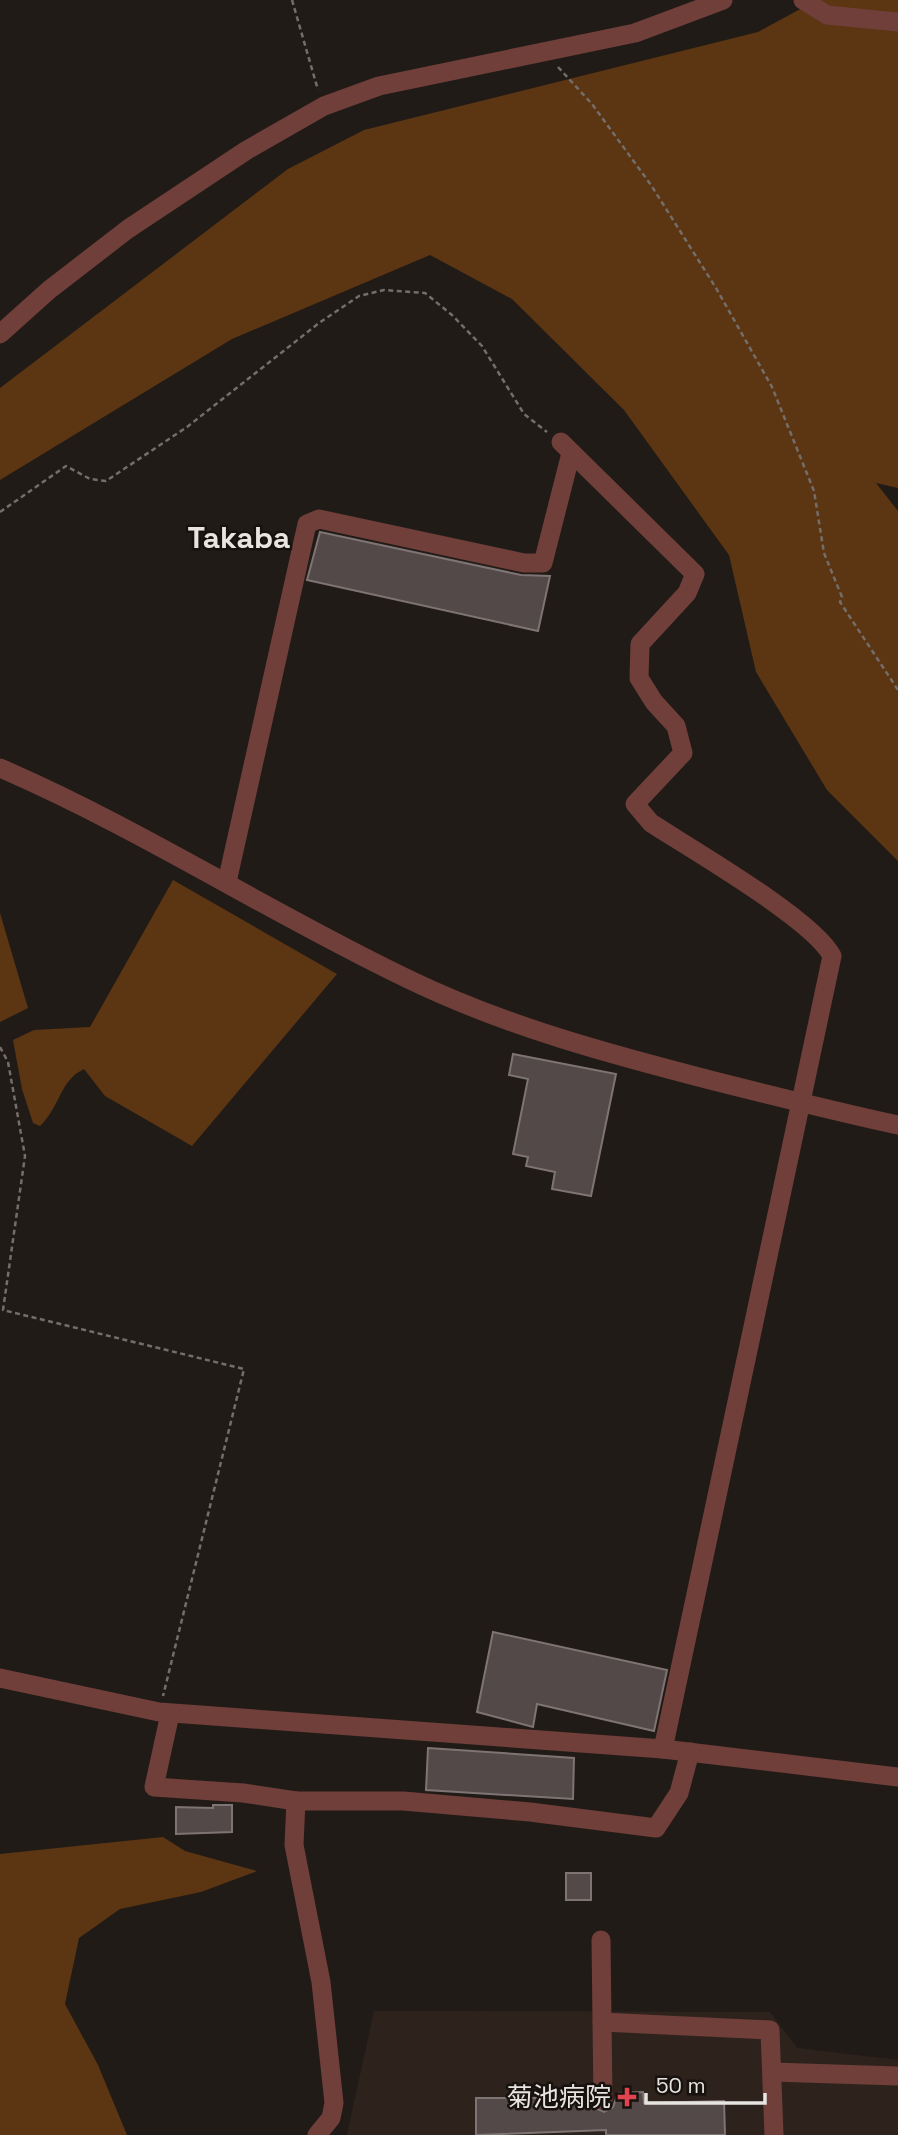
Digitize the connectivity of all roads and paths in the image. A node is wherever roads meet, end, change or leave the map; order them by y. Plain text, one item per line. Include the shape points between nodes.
1 (292, 0) edge
2 (723, 0) edge
3 (803, 0) edge
4 (898, 22) edge
5 (543, 52) junction
6 (324, 106) junction
7 (0, 334) edge
8 (566, 447) junction
9 (0, 512) edge
10 (898, 690) edge
11 (0, 768) edge
12 (227, 882) junction
13 (0, 1047) edge
14 (802, 1105) junction
15 (898, 1125) edge
16 (0, 1678) edge
17 (164, 1713) junction
18 (663, 1749) junction
19 (690, 1752) junction
20 (898, 1777) edge
21 (296, 1801) junction
22 (601, 1940) dead end
23 (602, 2022) junction
24 (772, 2071) junction
25 (898, 2076) edge
26 (603, 2100) dead end
27 (317, 2135) edge
28 (774, 2135) edge

1 - 6 path
2 - 5 street via 635,33
3 - 4 street via 827,15
5 - 6 street via 379,86
5 - 10 path via 592,104 651,185 772,387 814,491 824,553 840,602
6 - 7 street via 247,149 128,229
8 - 9 path via 524,415 482,346 425,293 384,290 359,296 319,323 187,427 106,481 90,479 66,466
8 - 12 street via 543,563 524,563 320,519 307,524
8 - 14 street via 695,574 687,593 640,644 639,678 676,726 683,753 635,804 651,823 802,922 825,943 832,956
11 - 12 street
12 - 14 street via 410,980 505,1020 624,1059
13 - 17 path via 8,1062 25,1156 3,1310 244,1368
14 - 15 street
14 - 18 street
16 - 17 street
17 - 18 street
17 - 21 street via 154,1787
18 - 19 street
19 - 20 street
19 - 21 street via 680,1793 656,1828 403,1801
21 - 27 street via 294,1845 321,1982 334,2103 331,2119
22 - 23 street
23 - 24 street via 770,2030
23 - 26 street
24 - 25 street
24 - 28 street

